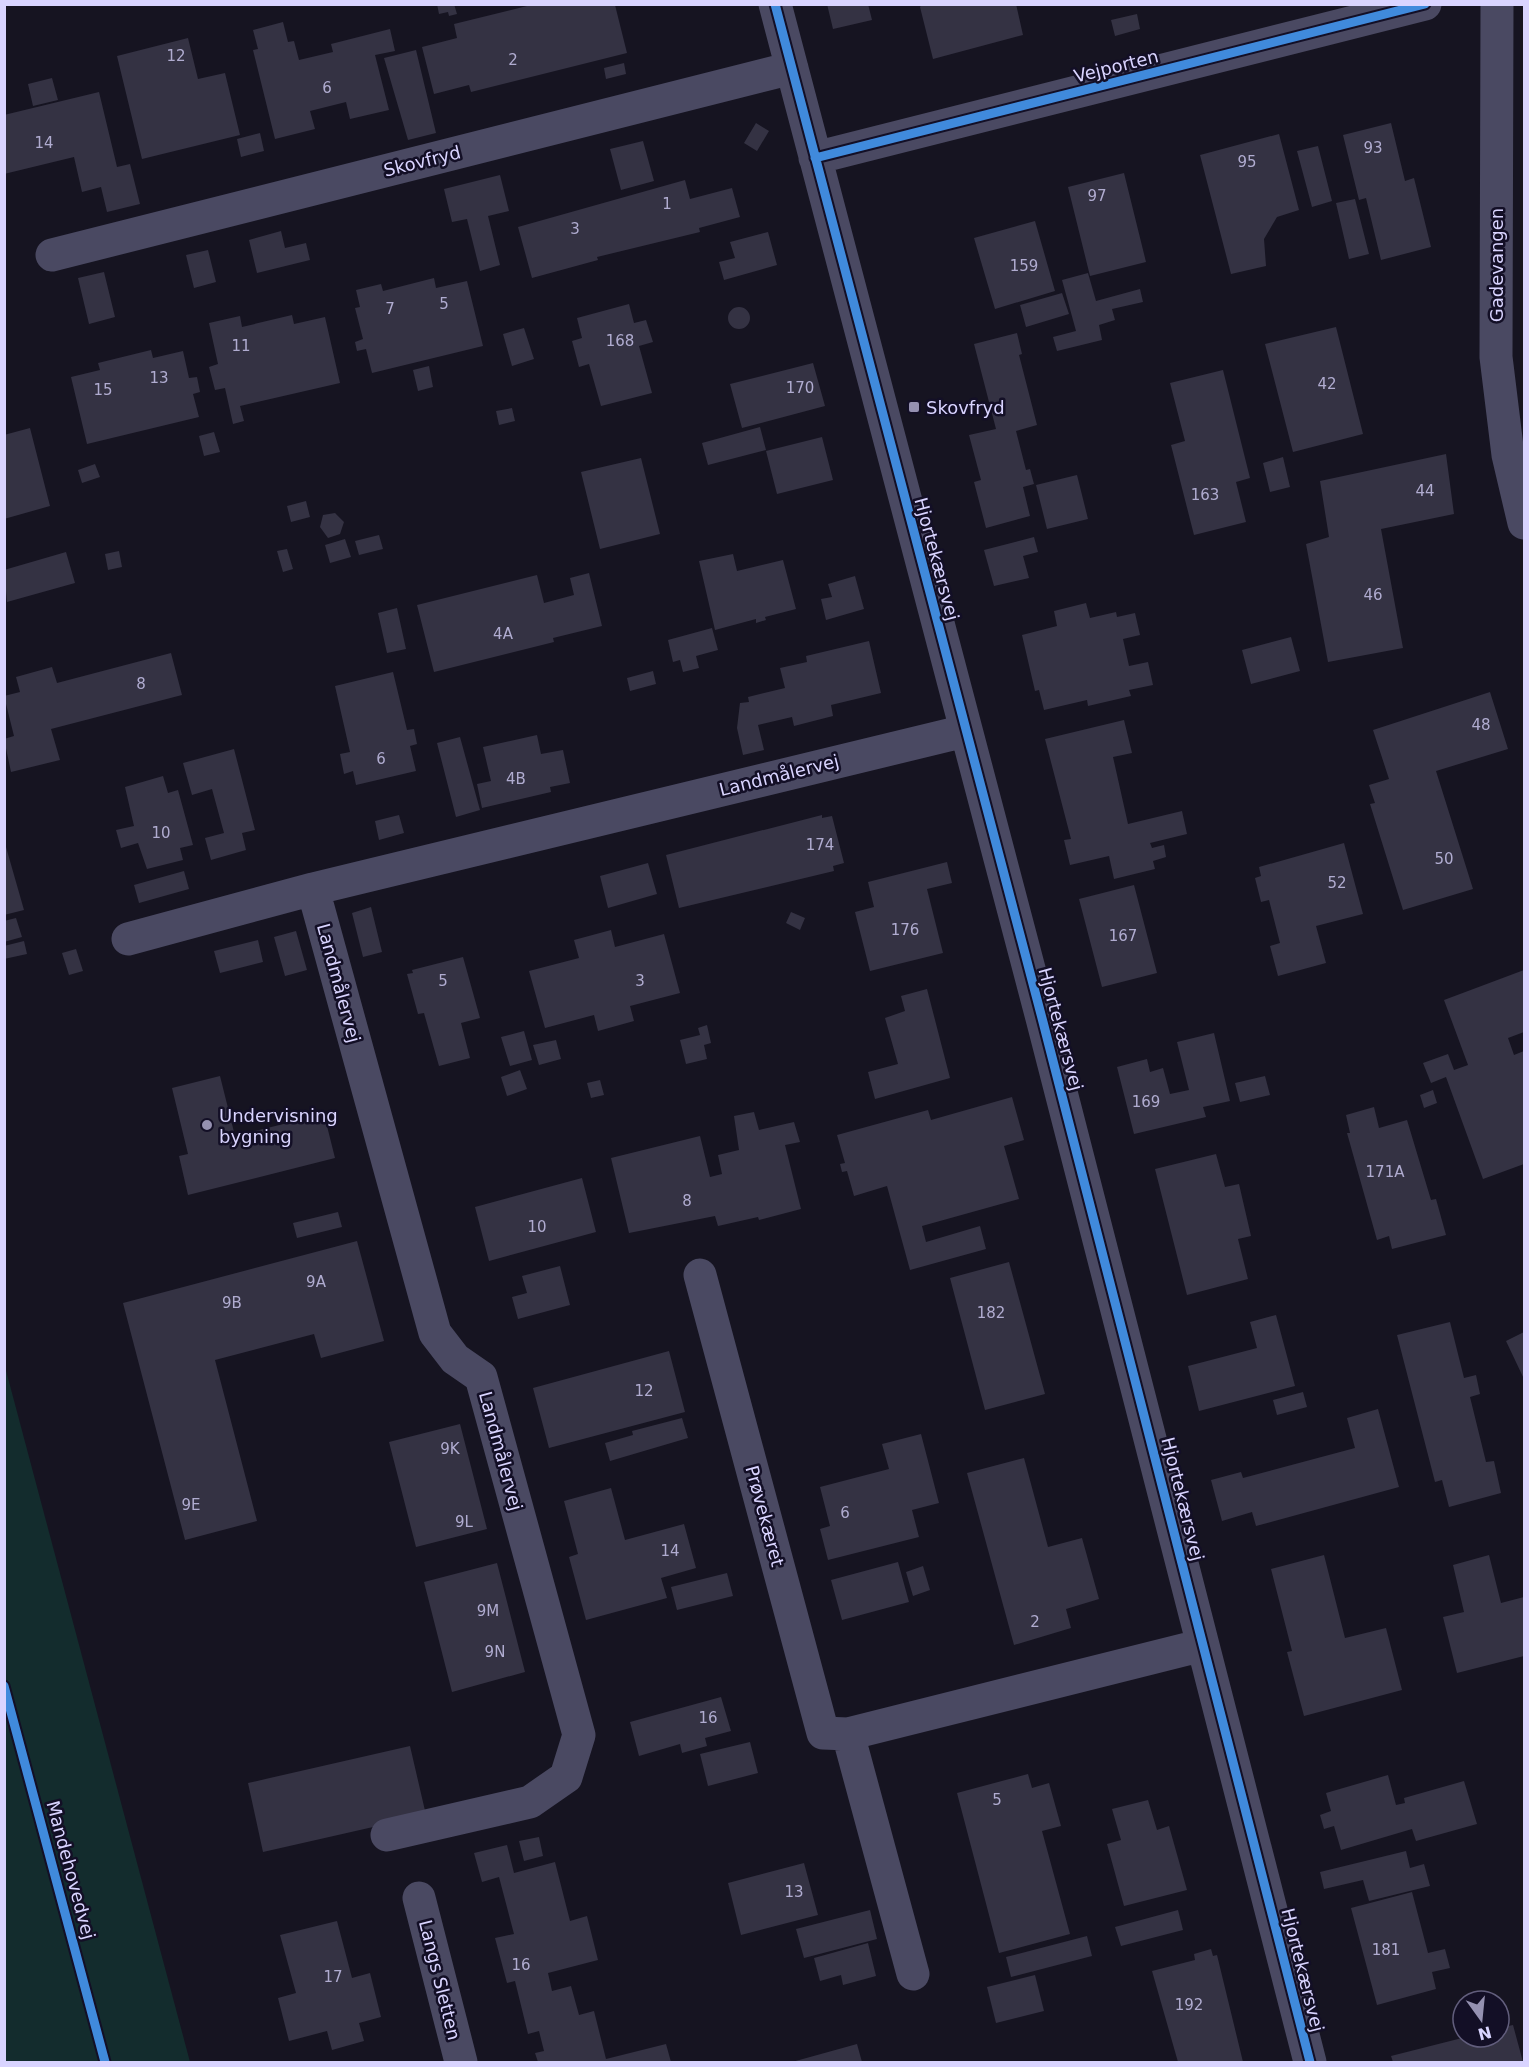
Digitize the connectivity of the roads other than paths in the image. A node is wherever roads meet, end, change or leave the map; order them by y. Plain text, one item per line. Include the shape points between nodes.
1 (775, 4) edge
2 (1425, 4) edge
3 (1497, 4) edge
4 (792, 68) junction
5 (815, 158) junction
6 (52, 255) dead end
7 (1524, 523) edge
8 (965, 731) junction
9 (313, 889) junction
10 (128, 939) dead end
11 (700, 1275) dead end
12 (1203, 1645) junction
13 (848, 1734) junction
14 (387, 1835) dead end
15 (419, 1898) dead end
16 (913, 1974) dead end
17 (461, 2062) edge
18 (1310, 2062) edge

1 - 4 street, Hjortekærsvej
2 - 5 street, Vejporten
3 - 7 street, Gadevangen via 1496,357 1508,455
4 - 5 street, Hjortekærsvej
4 - 6 street, Skovfryd
5 - 8 street, Hjortekærsvej
8 - 9 street, Landmålervej
8 - 12 street, Hjortekærsvej
9 - 10 street, Landmålervej
9 - 14 street, Landmålervej via 435,1334 455,1359 481,1377 579,1735 566,1777 530,1802
11 - 13 street, Prøvekæret via 823,1733
12 - 13 street, Prøvekæret
12 - 18 street, Hjortekærsvej
13 - 16 street
15 - 17 street, Langs Sletten

